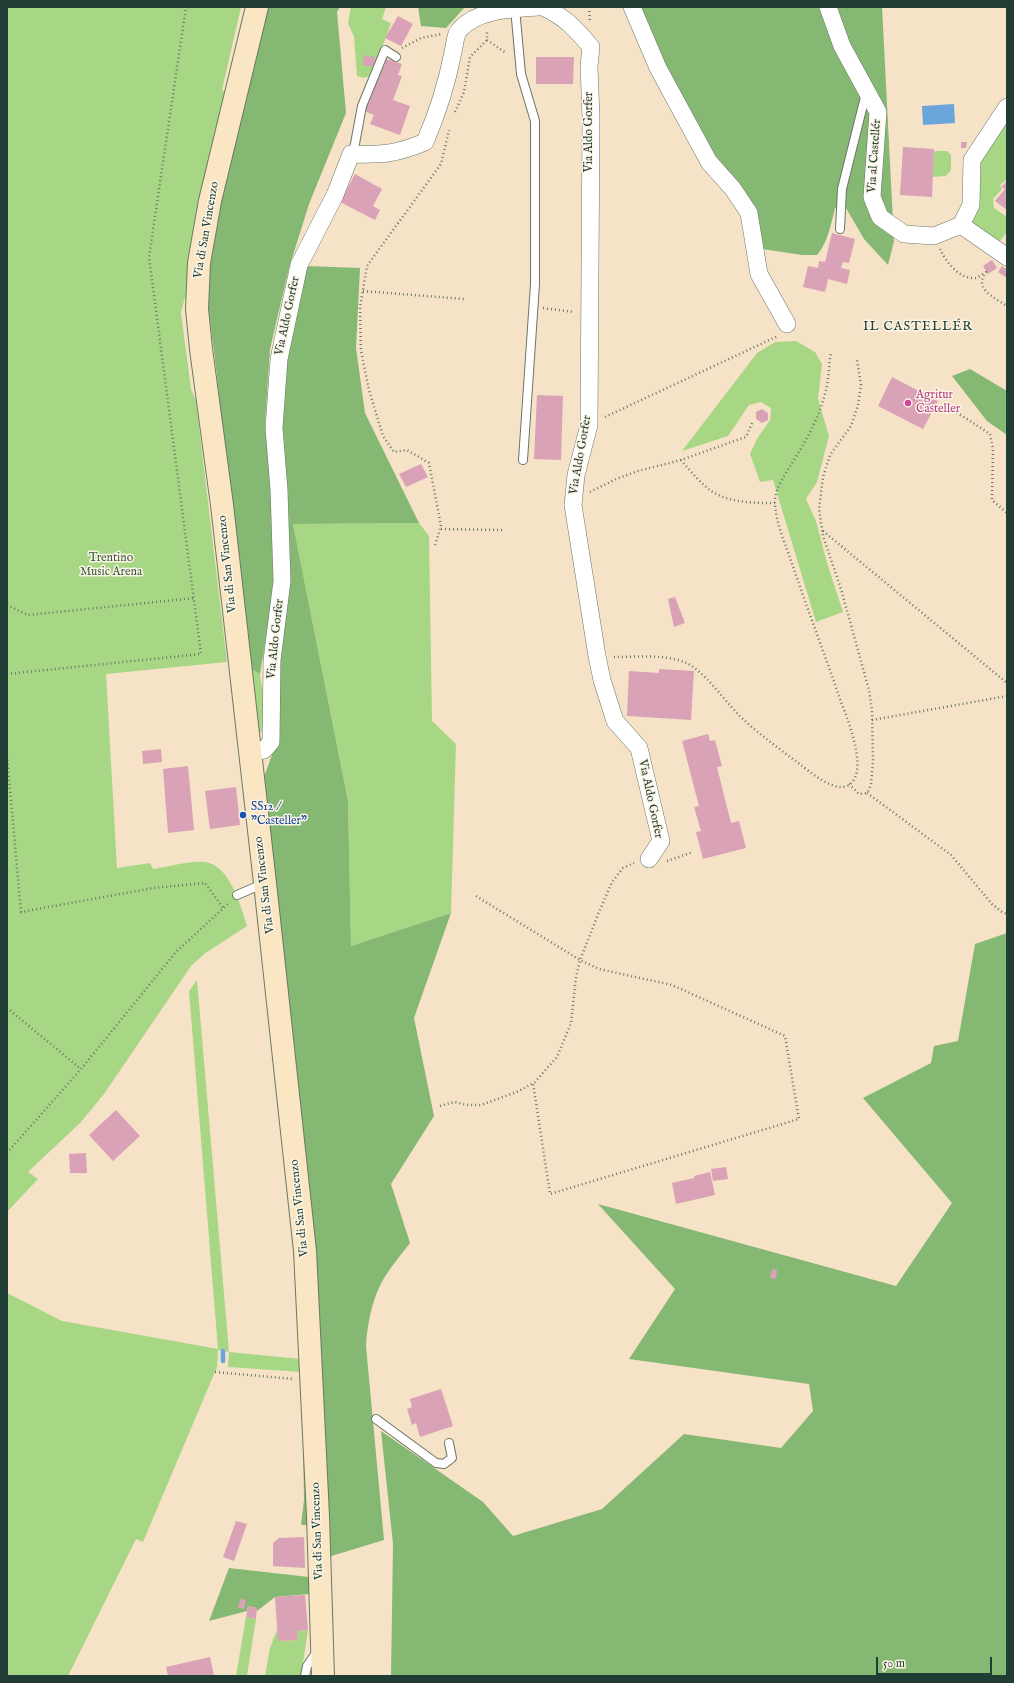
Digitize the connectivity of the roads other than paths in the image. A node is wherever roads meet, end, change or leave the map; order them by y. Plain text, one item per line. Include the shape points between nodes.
1 (257, 7) edge
2 (632, 7) edge
3 (828, 7) edge
4 (515, 8) junction
5 (539, 10) edge
6 (396, 57) road end
7 (867, 92) junction
8 (1007, 107) edge
9 (351, 154) junction
10 (961, 225) junction
11 (840, 228) dead end
12 (1007, 257) edge
13 (785, 330) road end
14 (523, 460) dead end
15 (250, 754) junction
16 (649, 859) road end
17 (265, 883) junction
18 (237, 895) road end
19 (376, 1419) dead end
20 (449, 1443) dead end
21 (323, 1643) junction
22 (305, 1676) edge
23 (323, 1676) edge

1 - 15 main road, Via di San Vincenzo via 210,201 199,263 197,310
2 - 13 street via 658,68 709,162 733,189 749,213 760,274
3 - 7 street, Via al Castellér via 842,46
4 - 5 street, Via Aldo Gorfer
4 - 9 street, Via Aldo Gorfer via 487,13 459,30 442,98 425,142 403,151 380,155
4 - 14 lane via 521,74 534,121 535,284
5 - 16 street, Via Aldo Gorfer via 558,14 572,24 591,47 589,426 576,475 573,505 602,680 615,721 639,748 661,841
6 - 9 lane via 384,50 362,106
7 - 10 street, Via al Castellér via 878,112 872,197 880,217 904,234 934,236
7 - 11 lane via 842,189
8 - 10 street via 972,160 971,205
9 - 15 street, Via Aldo Gorfer via 335,195 299,265 279,359 274,428 282,581 272,660 271,742 264,750
10 - 12 street
15 - 17 main road, Via di San Vincenzo
17 - 18 lane
17 - 21 main road, Via di San Vincenzo via 305,1251
19 - 20 lane via 436,1463 444,1464 452,1458
21 - 22 lane via 307,1666
21 - 23 main road, Via di San Vincenzo

